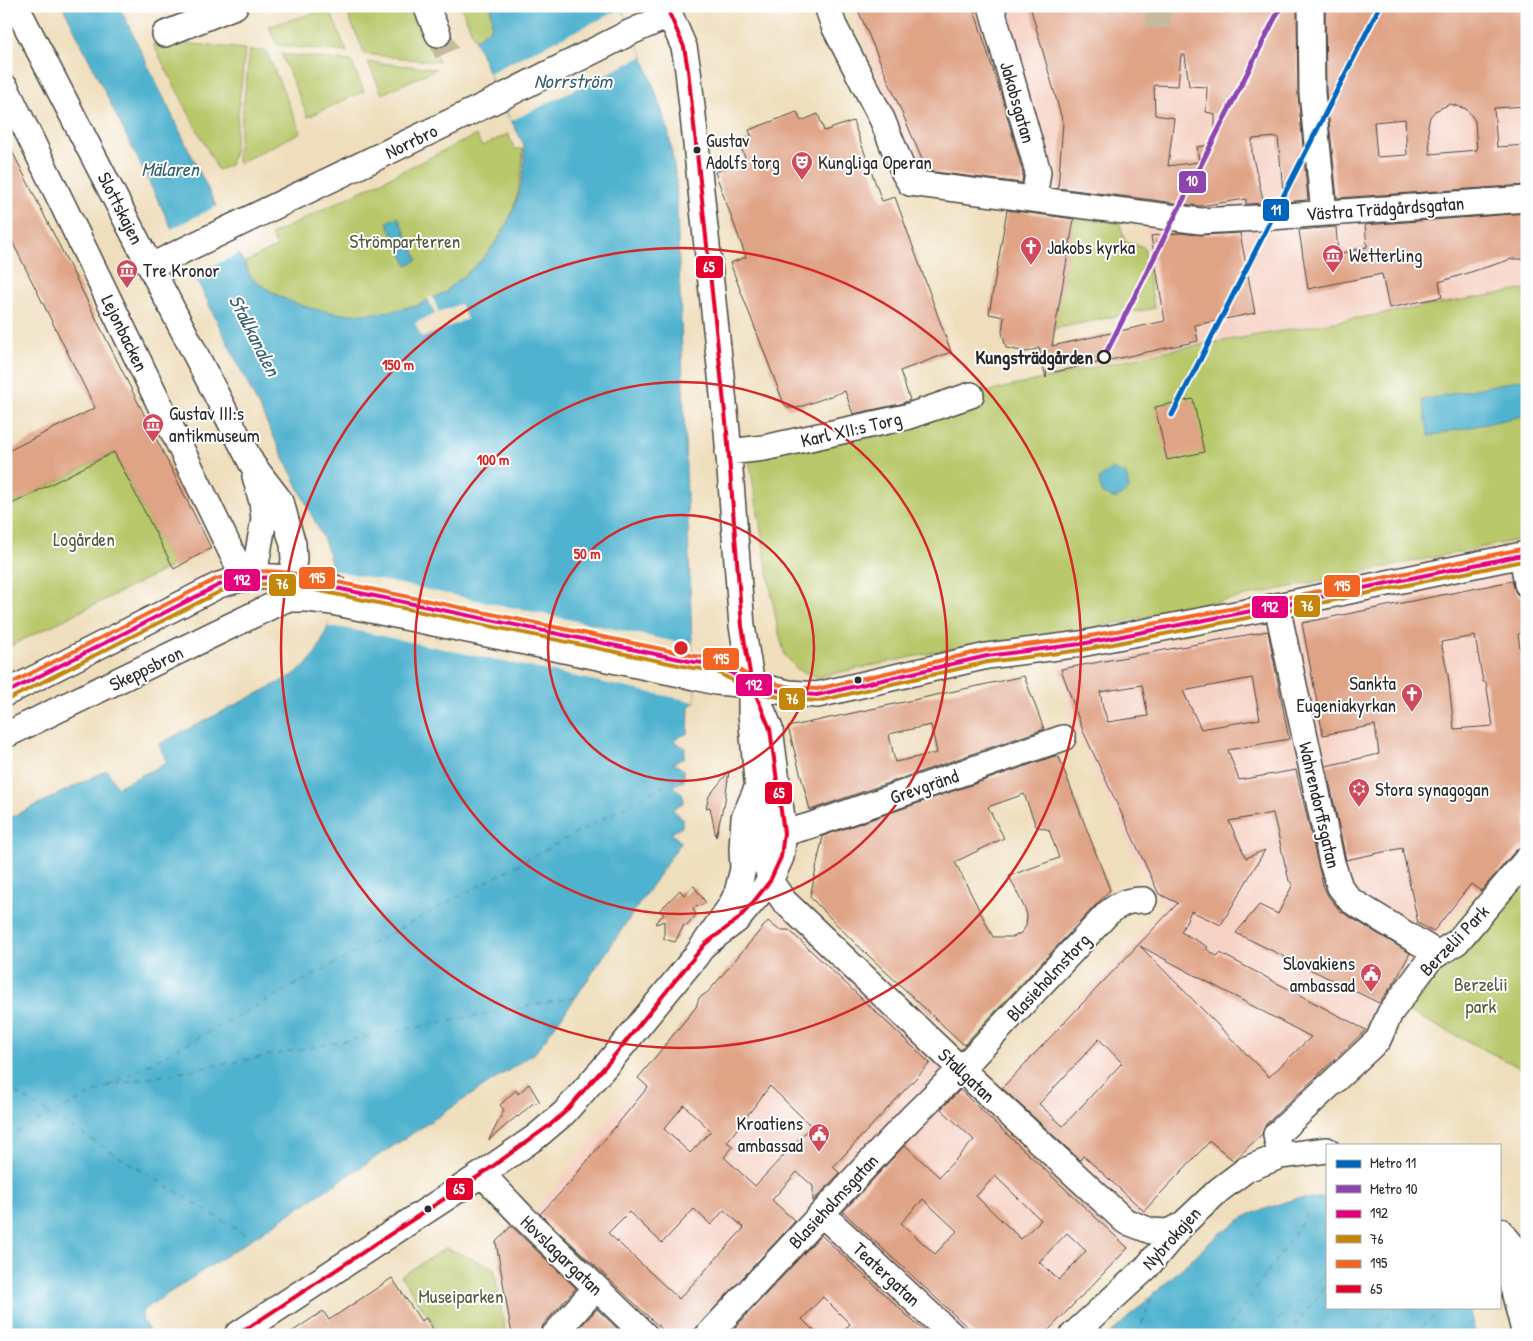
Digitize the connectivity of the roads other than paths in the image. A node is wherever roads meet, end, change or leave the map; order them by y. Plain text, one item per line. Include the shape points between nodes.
1 (16, 6) edge
2 (235, 6) edge
3 (426, 6) edge
4 (827, 6) edge
5 (991, 6) edge
6 (1311, 6) edge
7 (669, 11) edge
8 (171, 31) dead end
9 (438, 34) tunnel mouth
10 (6, 88) edge
11 (1034, 199) junction
12 (1527, 199) edge
13 (1324, 213) junction
14 (151, 266) junction
15 (971, 395) dead end
16 (728, 452) junction
17 (252, 464) junction
18 (1525, 555) edge
19 (251, 577) junction
20 (1527, 584) edge
21 (310, 593) junction
22 (1277, 606) junction
23 (752, 685) junction
24 (6, 694) edge
25 (6, 735) edge
26 (1063, 738) dead end
27 (756, 788) junction
28 (784, 833) junction
29 (1527, 859) edge
30 (770, 881) junction
31 (1144, 900) dead end
32 (705, 944) junction
33 (1438, 954) junction
34 (960, 1069) junction
35 (1326, 1150) edge
36 (1280, 1156) junction
37 (482, 1174) junction
38 (822, 1214) junction
39 (1182, 1224) junction
40 (1500, 1231) edge
41 (1512, 1262) edge
42 (596, 1288) junction
43 (1527, 1295) edge
44 (237, 1335) edge
45 (554, 1335) edge
46 (645, 1335) edge
47 (708, 1335) edge
48 (952, 1335) edge
49 (1073, 1335) edge
50 (1526, 1335) edge

1 - 14 street, Slottskajen
2 - 8 street
3 - 9 street
4 - 11 street, Västra Trädgårdsgatan via 910,183
5 - 11 street, Jakobsgatan via 1038,172
6 - 13 street via 1312,93
7 - 14 street, Norrbro via 500,98
7 - 16 street via 684,47 688,70
10 - 19 street, Lejonbacken
11 - 13 street, Västra Trädgårdsgatan via 1200,221
12 - 13 street, Västra Trädgårdsgatan
14 - 17 street, Slottskajen
15 - 16 street, Karl XII:s Torg via 906,417 764,448
16 - 23 street via 742,626
17 - 19 street, Slottskajen via 264,519
17 - 21 street, Slottskajen via 281,502 294,560
18 - 20 street
18 - 22 street
19 - 21 street via 269,588
19 - 24 street via 219,585
21 - 23 street via 694,669 716,682
21 - 25 street, Skeppsbron
22 - 23 street via 1080,644 987,656 816,695
22 - 33 street, Wahrendorffsgatan via 1332,863 1340,887 1350,900
23 - 27 street via 750,713
23 - 28 street via 770,730
26 - 28 street, Grevgränd
27 - 30 street
27 - 32 street via 744,818 743,869 737,893
28 - 30 street via 781,857
29 - 33 street, Berzelii Park via 1457,942
30 - 32 street via 737,920
30 - 34 street, Stallgatan via 784,901
31 - 34 street, Blasieholmstorg via 1131,900 1108,913
32 - 37 street via 564,1113
33 - 36 street, Berzelii Park via 1431,958 1390,1013 1378,1040 1276,1136
34 - 38 street, Blasieholmsgatan
34 - 39 street, Stallgatan via 1125,1221 1151,1231 1168,1232
35 - 36 street, Nybrokajen
36 - 39 street, Nybrokajen via 1247,1170 1219,1190
37 - 42 street, Hovslagargatan
37 - 44 street
38 - 47 street, Blasieholmsgatan
38 - 48 street, Teatergatan
39 - 49 street, Nybrokajen via 1147,1267
40 - 41 street via 1519,1253
41 - 43 street
41 - 50 street
42 - 45 street
42 - 46 street, Hovslagargatan

